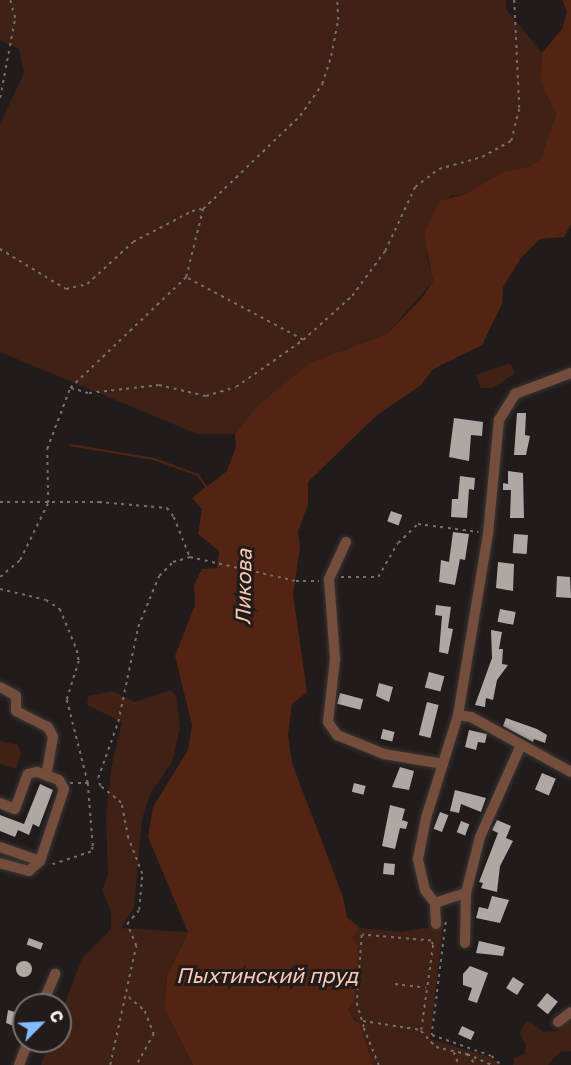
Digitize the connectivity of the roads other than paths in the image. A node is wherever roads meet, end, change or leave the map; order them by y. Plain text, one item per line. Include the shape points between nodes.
1 (571, 374) edge
2 (346, 542) dead end
3 (0, 687) edge
4 (459, 715) junction
5 (521, 746) junction
6 (443, 764) junction
7 (571, 772) edge
8 (46, 775) junction
9 (0, 803) edge
10 (0, 847) edge
11 (40, 861) junction
12 (0, 863) edge
13 (466, 893) junction
14 (435, 903) junction
15 (436, 920) road end
16 (465, 943) dead end
17 (55, 974) dead end
18 (47, 993) edge
19 (571, 1012) edge
20 (558, 1022) dead end

1 - 4 street via 523,390 503,410
2 - 6 street via 329,579 334,659 328,710 332,731 384,753
3 - 8 street via 16,696 16,711 48,727 52,737
4 - 5 street via 471,717
4 - 6 street
5 - 7 street
5 - 13 street via 480,837
6 - 14 street via 418,860 425,890
8 - 9 street via 28,774 15,809
8 - 11 street via 64,789
10 - 11 street
11 - 12 street via 28,871
13 - 14 street
13 - 16 street
14 - 15 street
17 - 18 street
19 - 20 street

